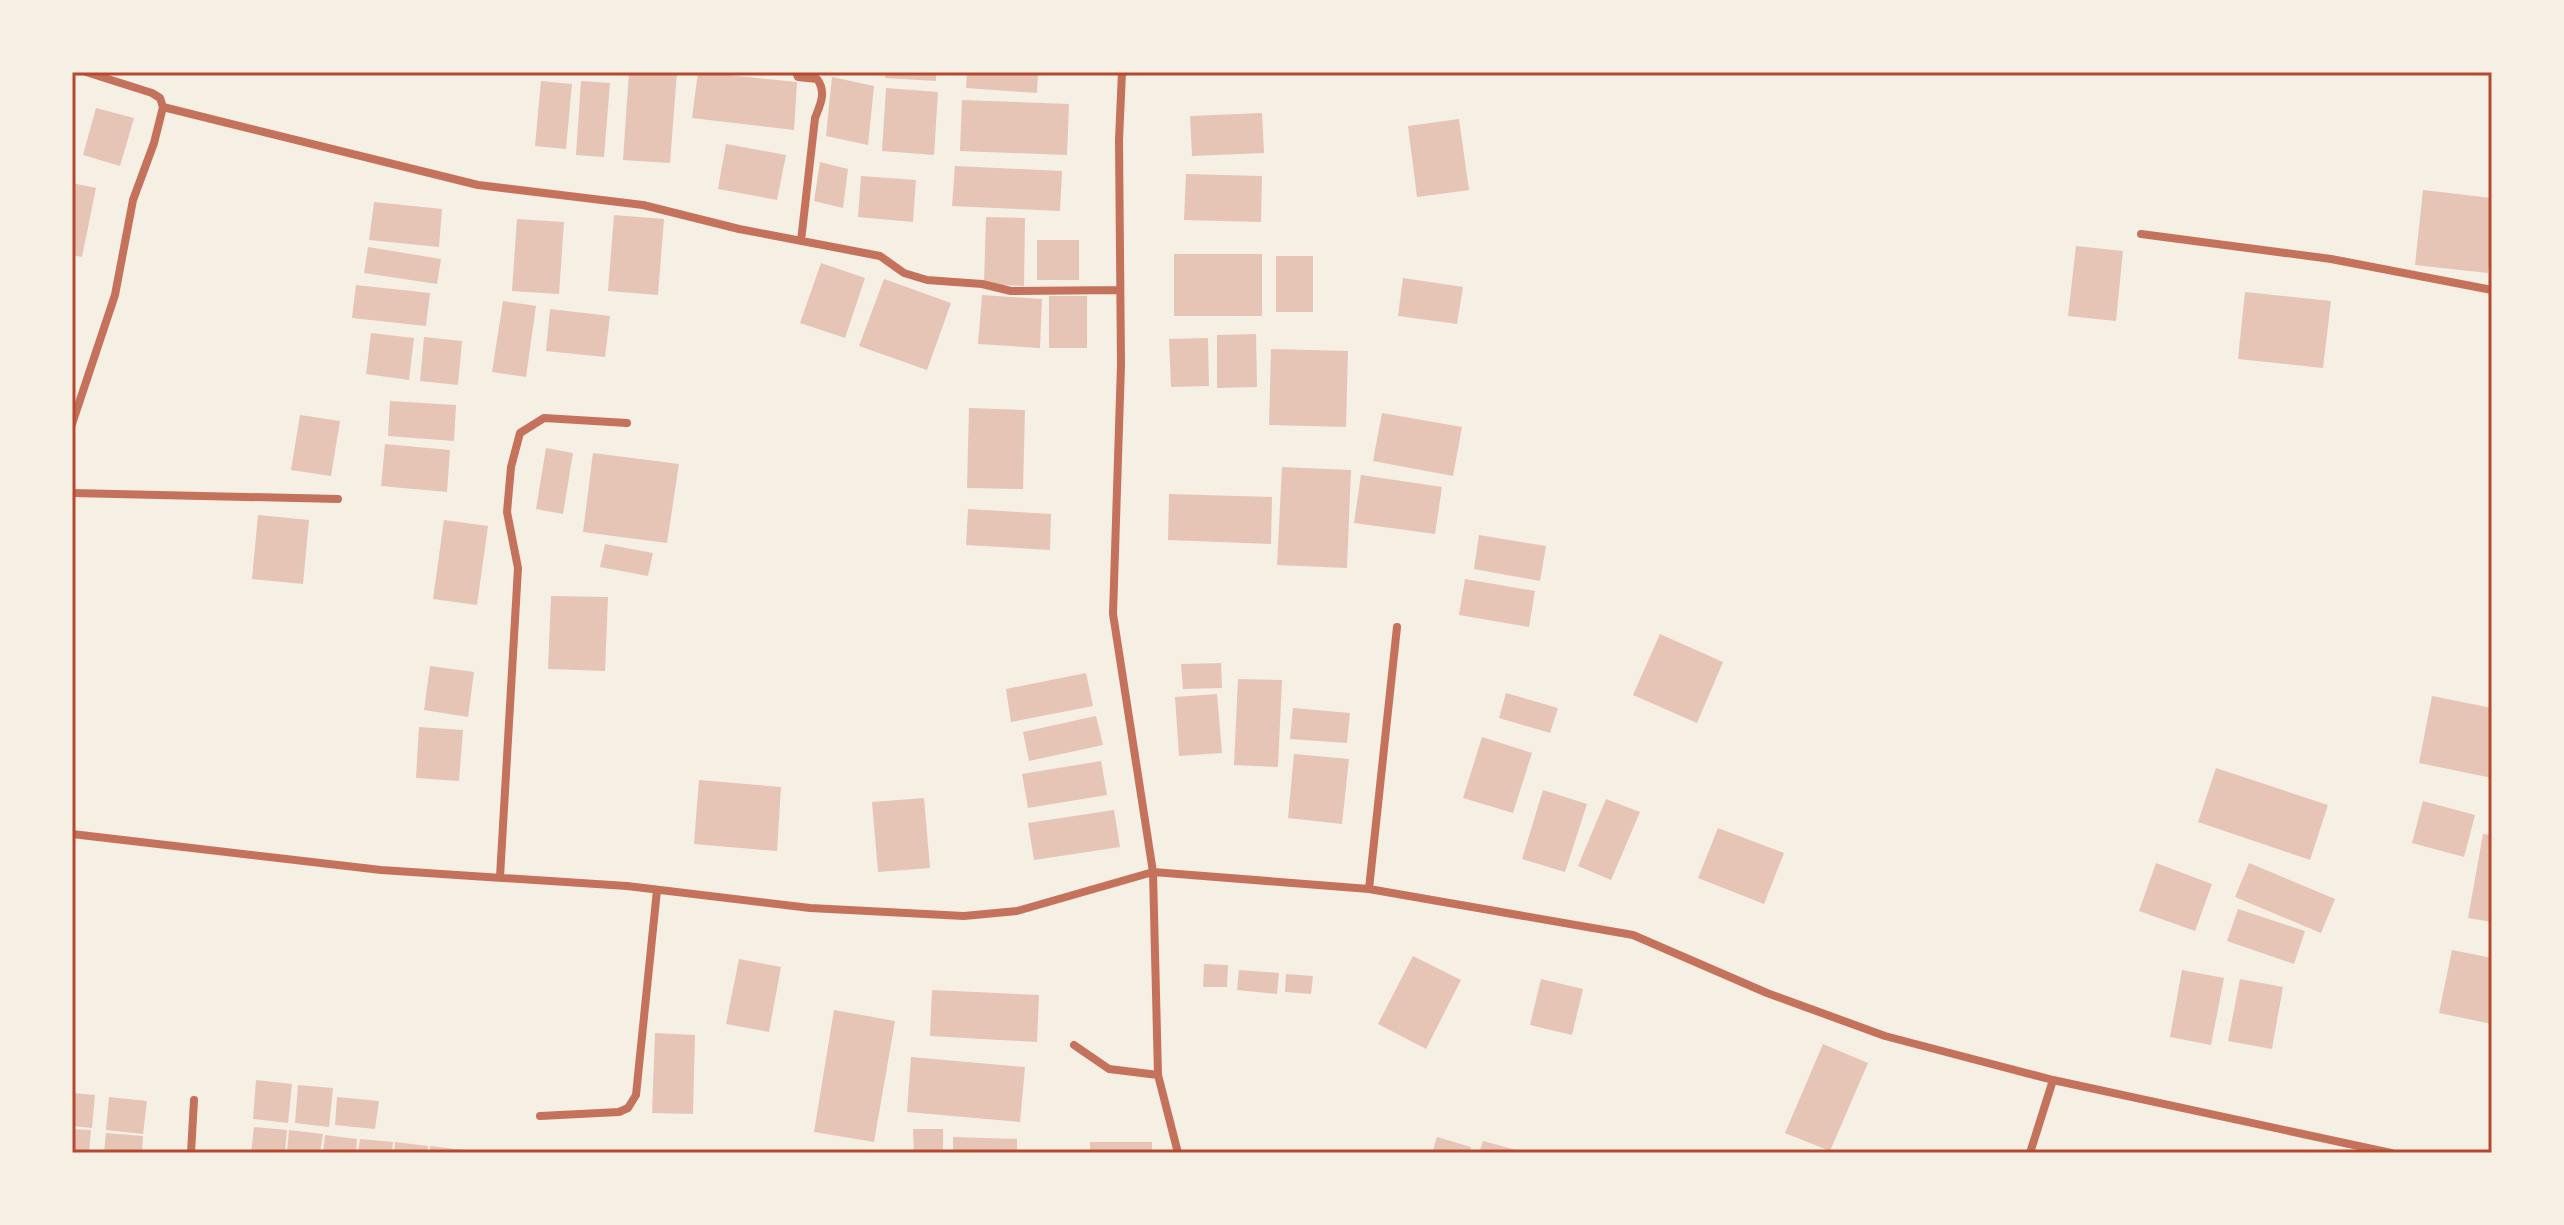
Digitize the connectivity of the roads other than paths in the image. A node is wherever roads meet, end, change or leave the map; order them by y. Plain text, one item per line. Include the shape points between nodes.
1 (86, 72) edge
2 (796, 72) edge
3 (1122, 72) edge
4 (163, 107) junction
5 (2141, 234) dead end
6 (801, 241) junction
7 (1120, 290) junction
8 (2492, 290) edge
9 (627, 423) dead end
10 (72, 424) edge
11 (72, 493) edge
12 (338, 499) dead end
13 (1397, 627) dead end
14 (72, 834) edge
15 (1153, 872) junction
16 (500, 877) junction
17 (1369, 889) junction
18 (657, 890) junction
19 (1074, 1045) dead end
20 (1158, 1075) junction
21 (2053, 1080) junction
22 (194, 1100) dead end
23 (540, 1116) dead end
24 (191, 1153) edge
25 (1178, 1153) edge
26 (2030, 1153) edge
27 (2391, 1153) edge

1 - 4 street via 152,93
2 - 6 street via 800,78 817,79 822,88
3 - 7 street
4 - 6 street via 478,185 643,205
4 - 10 street via 133,200 115,295
5 - 8 street via 2331,259
6 - 7 street via 880,256 904,273 927,280 1011,291
7 - 15 street via 1113,614
9 - 16 street via 544,418 520,433 507,512 518,568
11 - 12 street
13 - 17 street
14 - 16 street via 381,870
15 - 17 street
15 - 18 street via 1017,911 964,916 810,908
15 - 20 street
16 - 18 street
17 - 21 street via 1633,935 1885,1036
18 - 23 street via 636,1095 619,1112
19 - 20 street via 1109,1069
20 - 25 street
21 - 26 street
21 - 27 street
22 - 24 street

